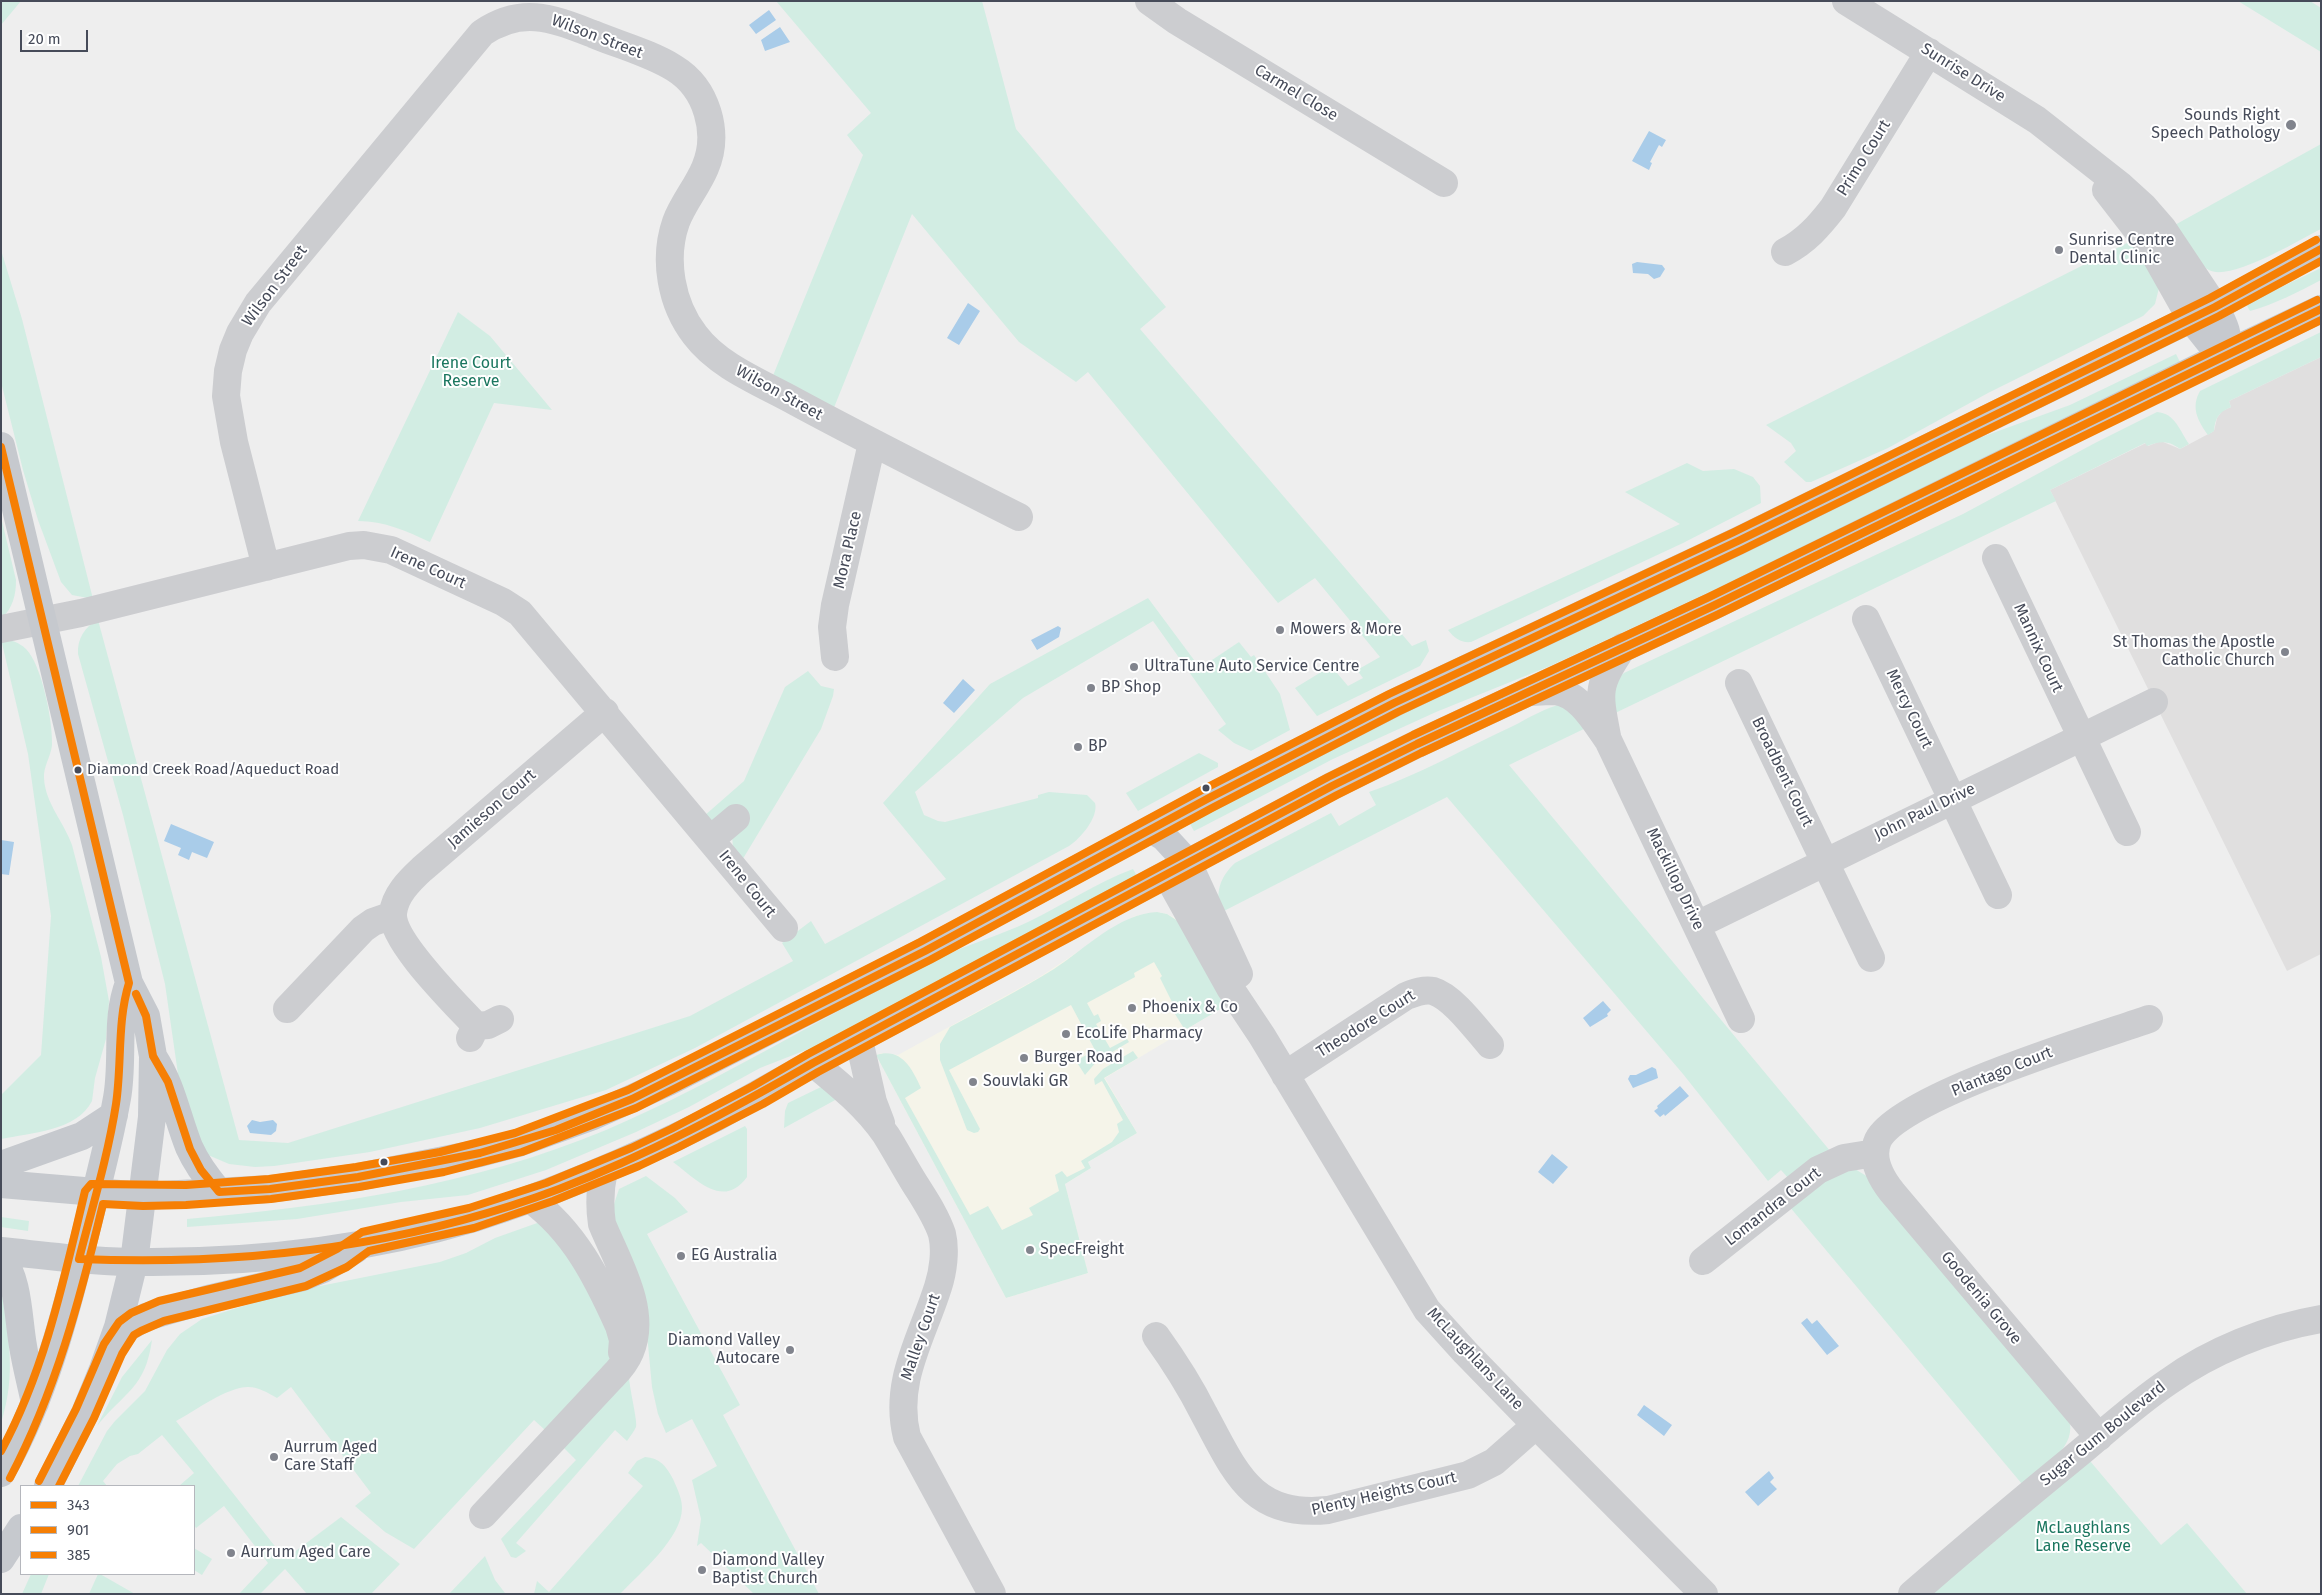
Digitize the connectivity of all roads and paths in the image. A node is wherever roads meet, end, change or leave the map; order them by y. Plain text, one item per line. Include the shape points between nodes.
1 (1150, 1) edge
2 (1846, 1) edge
3 (1929, 52) junction
4 (1444, 183) dead end
5 (2134, 211) junction
6 (2321, 249) edge
7 (1785, 252) dead end
8 (2215, 307) junction
9 (2321, 310) edge
10 (2191, 319) junction
11 (2226, 354) junction
12 (872, 443) junction
13 (1, 446) edge
14 (1019, 517) dead end
15 (1996, 558) dead end
16 (266, 567) junction
17 (1866, 619) dead end
18 (43, 621) junction
19 (1, 630) edge
20 (1623, 647) junction
21 (835, 657) dead end
22 (1739, 683) dead end
23 (1527, 692) junction
24 (2154, 702) dead end
25 (605, 712) junction
26 (2080, 737) junction
27 (1608, 740) junction
28 (1952, 799) junction
29 (736, 818) dead end
30 (1151, 829) junction
31 (2127, 832) dead end
32 (719, 848) junction
33 (1825, 862) junction
34 (1178, 869) junction
35 (1998, 894) dead end
36 (393, 915) junction
37 (1697, 925) junction
38 (784, 928) dead end
39 (1871, 958) dead end
40 (129, 982) junction
41 (287, 1009) dead end
42 (1742, 1019) dead end
43 (2149, 1019) dead end
44 (482, 1028) dead end
45 (859, 1040) junction
46 (1490, 1045) dead end
47 (153, 1056) junction
48 (813, 1063) junction
49 (1285, 1075) junction
50 (114, 1115) junction
51 (885, 1134) junction
52 (1875, 1153) junction
53 (1, 1165) edge
54 (604, 1170) junction
55 (1, 1184) edge
56 (219, 1192) junction
57 (95, 1193) junction
58 (143, 1196) junction
59 (530, 1199) junction
60 (365, 1242) junction
61 (1, 1251) edge
62 (1, 1256) edge
63 (79, 1259) junction
64 (134, 1262) junction
65 (1703, 1262) dead end
66 (2321, 1320) edge
67 (1156, 1336) dead end
68 (620, 1368) junction
69 (103, 1369) junction
70 (35, 1403) junction
71 (1536, 1425) junction
72 (2099, 1437) junction
73 (1, 1473) edge
74 (49, 1485) edge
75 (483, 1515) dead end
76 (20, 1530) edge
77 (1, 1559) edge
78 (992, 1594) edge
79 (1704, 1594) edge
80 (1912, 1594) edge

1 - 4 street, Carmel Close via 1185,26
2 - 3 street, Sunrise Drive
3 - 5 street, Sunrise Drive via 2037,120 2101,170
3 - 7 street, Primo Court via 1833,208 1800,244
5 - 8 street, Sunrise Drive via 2173,243
5 - 10 street, Sunrise Drive
6 - 8 main road
8 - 10 main road
8 - 11 main road, Sunrise Drive via 2229,343
9 - 11 main road
10 - 11 main road, Sunrise Drive via 2215,349
10 - 30 main road via 1738,542 1424,688
11 - 20 main road via 1854,538
12 - 14 street, Wilson Street
12 - 16 street, Wilson Street via 726,364 695,335 685,319 676,300 672,279 672,240 676,223 697,186 710,151 709,118 704,100 691,83 675,68 566,24 545,17 513,18 497,23 468,49 258,303 240,333 228,371 226,396 234,442
12 - 21 street, Mora Place via 835,606 832,627
13 - 18 main road
15 - 26 street, Mannix Court
16 - 18 street, Irene Court
16 - 25 street, Irene Court via 349,546 391,550 520,613
17 - 28 street, Mercy Court
18 - 19 street, Irene Court
18 - 40 main road
20 - 23 main road
20 - 27 street, Mackillop Drive via 1607,671 1602,686 1600,700
22 - 33 street, Broadbent Court
23 - 27 street, Mackillop Drive via 1556,691 1570,696
23 - 34 main road via 1392,756
24 - 26 street, John Paul Drive
25 - 32 street, Irene Court
25 - 36 street, Jamieson Court via 422,869 403,890 395,903
26 - 28 street, John Paul Drive
26 - 31 street, Mannix Court
27 - 37 street, Mackillop Drive
28 - 33 street, John Paul Drive
28 - 35 street, Mercy Court
29 - 32 street, Irene Court
30 - 34 main road via 1157,858
30 - 56 main road via 925,951 703,1065 584,1119 518,1143 442,1162 314,1184
32 - 38 street, Irene Court
33 - 37 street, John Paul Drive
33 - 39 street, Broadbent Court
34 - 45 main road
34 - 49 street, McLaughlans Lane via 1217,966
36 - 41 street via 363,929
36 - 44 street via 400,939
37 - 42 street, Mackillop Drive
40 - 47 main road via 146,1016
40 - 50 main road via 122,1007 119,1085
43 - 52 street, Plantago Court via 2001,1069 1920,1107 1887,1129 1878,1140
45 - 48 main road
45 - 51 street, Malley Court via 873,1102
46 - 49 street, Theodore Court via 1442,996 1432,991 1420,991 1406,996
47 - 56 main road via 168,1082 190,1149 201,1170
47 - 58 main road via 152,1117
48 - 51 street, Malley Court via 839,1084
48 - 54 main road via 715,1118
49 - 71 street, McLaughlans Lane via 1428,1310
50 - 53 main road via 82,1136
50 - 57 main road
51 - 78 street, Malley Court via 934,1215 942,1236 943,1262 939,1285 909,1366 902,1416 907,1436
52 - 65 street, Lomandra Court via 1844,1158 1818,1170
52 - 72 street, Goodenia Grove via 1883,1181
54 - 59 main road
54 - 68 street via 600,1198 602,1224 623,1273 636,1324 630,1353
55 - 57 main road
56 - 58 main road
57 - 58 main road
57 - 63 main road
58 - 64 main road
59 - 60 main road via 449,1224
59 - 68 street via 557,1220 576,1244 612,1311 623,1340
60 - 64 main road via 259,1257
60 - 69 main road via 342,1258 303,1276 169,1308 141,1319 120,1337
61 - 63 main road
62 - 70 main road via 11,1278
63 - 64 main road
63 - 70 main road via 71,1294
64 - 69 main road via 118,1327
66 - 72 street, Sugar Gum Boulevard via 2269,1333 2195,1365 2168,1381
67 - 71 street, Plenty Heights Court via 1182,1372 1238,1475 1260,1496 1290,1510 1328,1510 1468,1475 1494,1462
68 - 75 street
69 - 74 main road
70 - 73 main road
71 - 79 street, McLaughlans Lane
72 - 80 street, Sugar Gum Boulevard
76 - 77 main road

